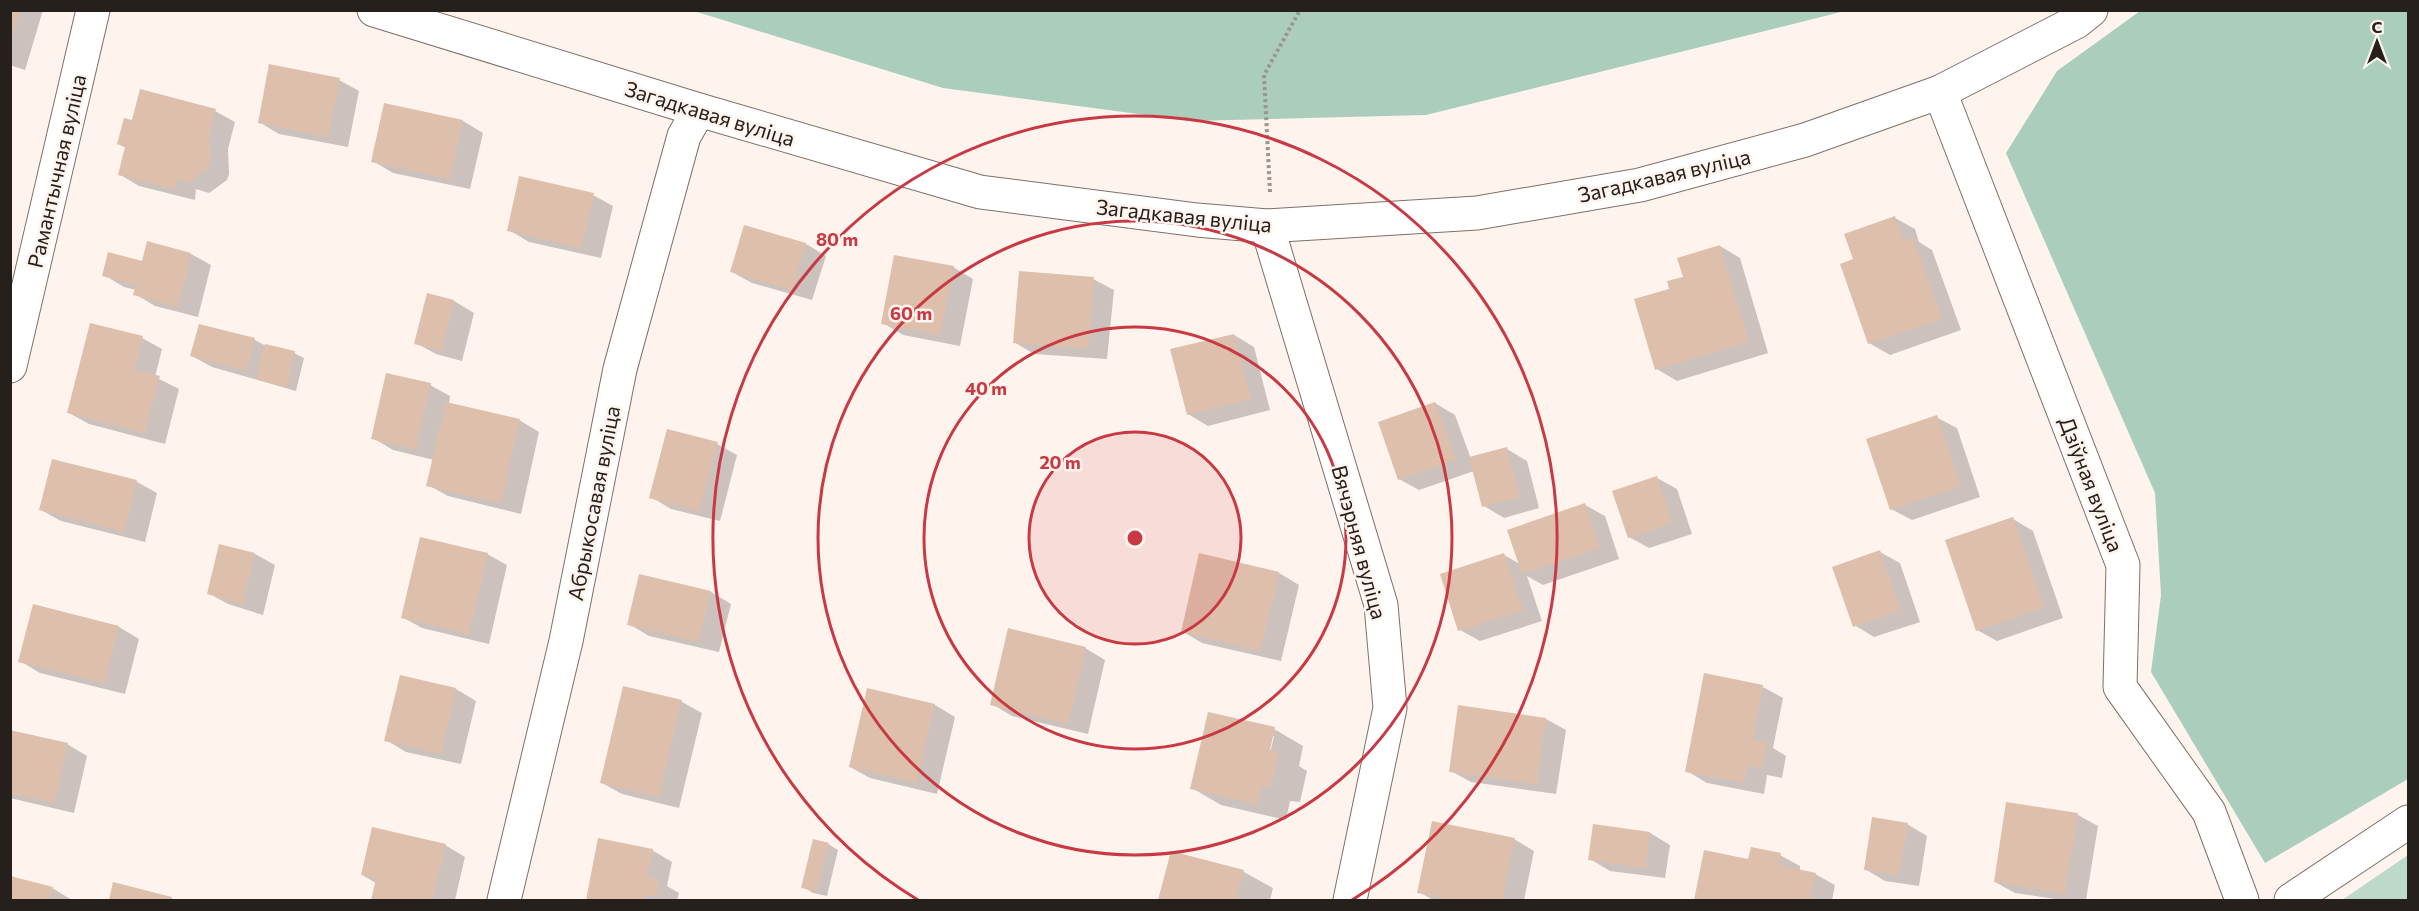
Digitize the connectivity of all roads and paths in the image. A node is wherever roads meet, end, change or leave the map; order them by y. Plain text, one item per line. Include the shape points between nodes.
1 (93, 10) edge
2 (374, 10) edge
3 (1300, 10) edge
4 (2091, 10) edge
5 (1940, 92) junction
6 (699, 110) junction
7 (1268, 226) junction
8 (10, 366) edge
9 (2409, 822) edge
10 (504, 900) edge
11 (1350, 900) edge
12 (2242, 900) edge
13 (2291, 900) edge

1 - 8 street, Рамантычная вуліца
2 - 6 street, Загадкавая вуліца
3 - 7 path via 1264,75 1270,188
4 - 5 street, Загадкавая вуліца via 2076,22
5 - 7 street, Загадкавая вуліца via 1805,140 1640,185 1477,213
5 - 12 street, Дзіўная вуліца via 2123,565 2120,687 2209,812
6 - 7 street, Загадкавая вуліца via 981,192
6 - 10 street, Абрыкосавая вуліца via 684,136 620,369 566,641
7 - 11 street, Вячэрняя вуліца via 1381,605 1390,708
9 - 13 street

